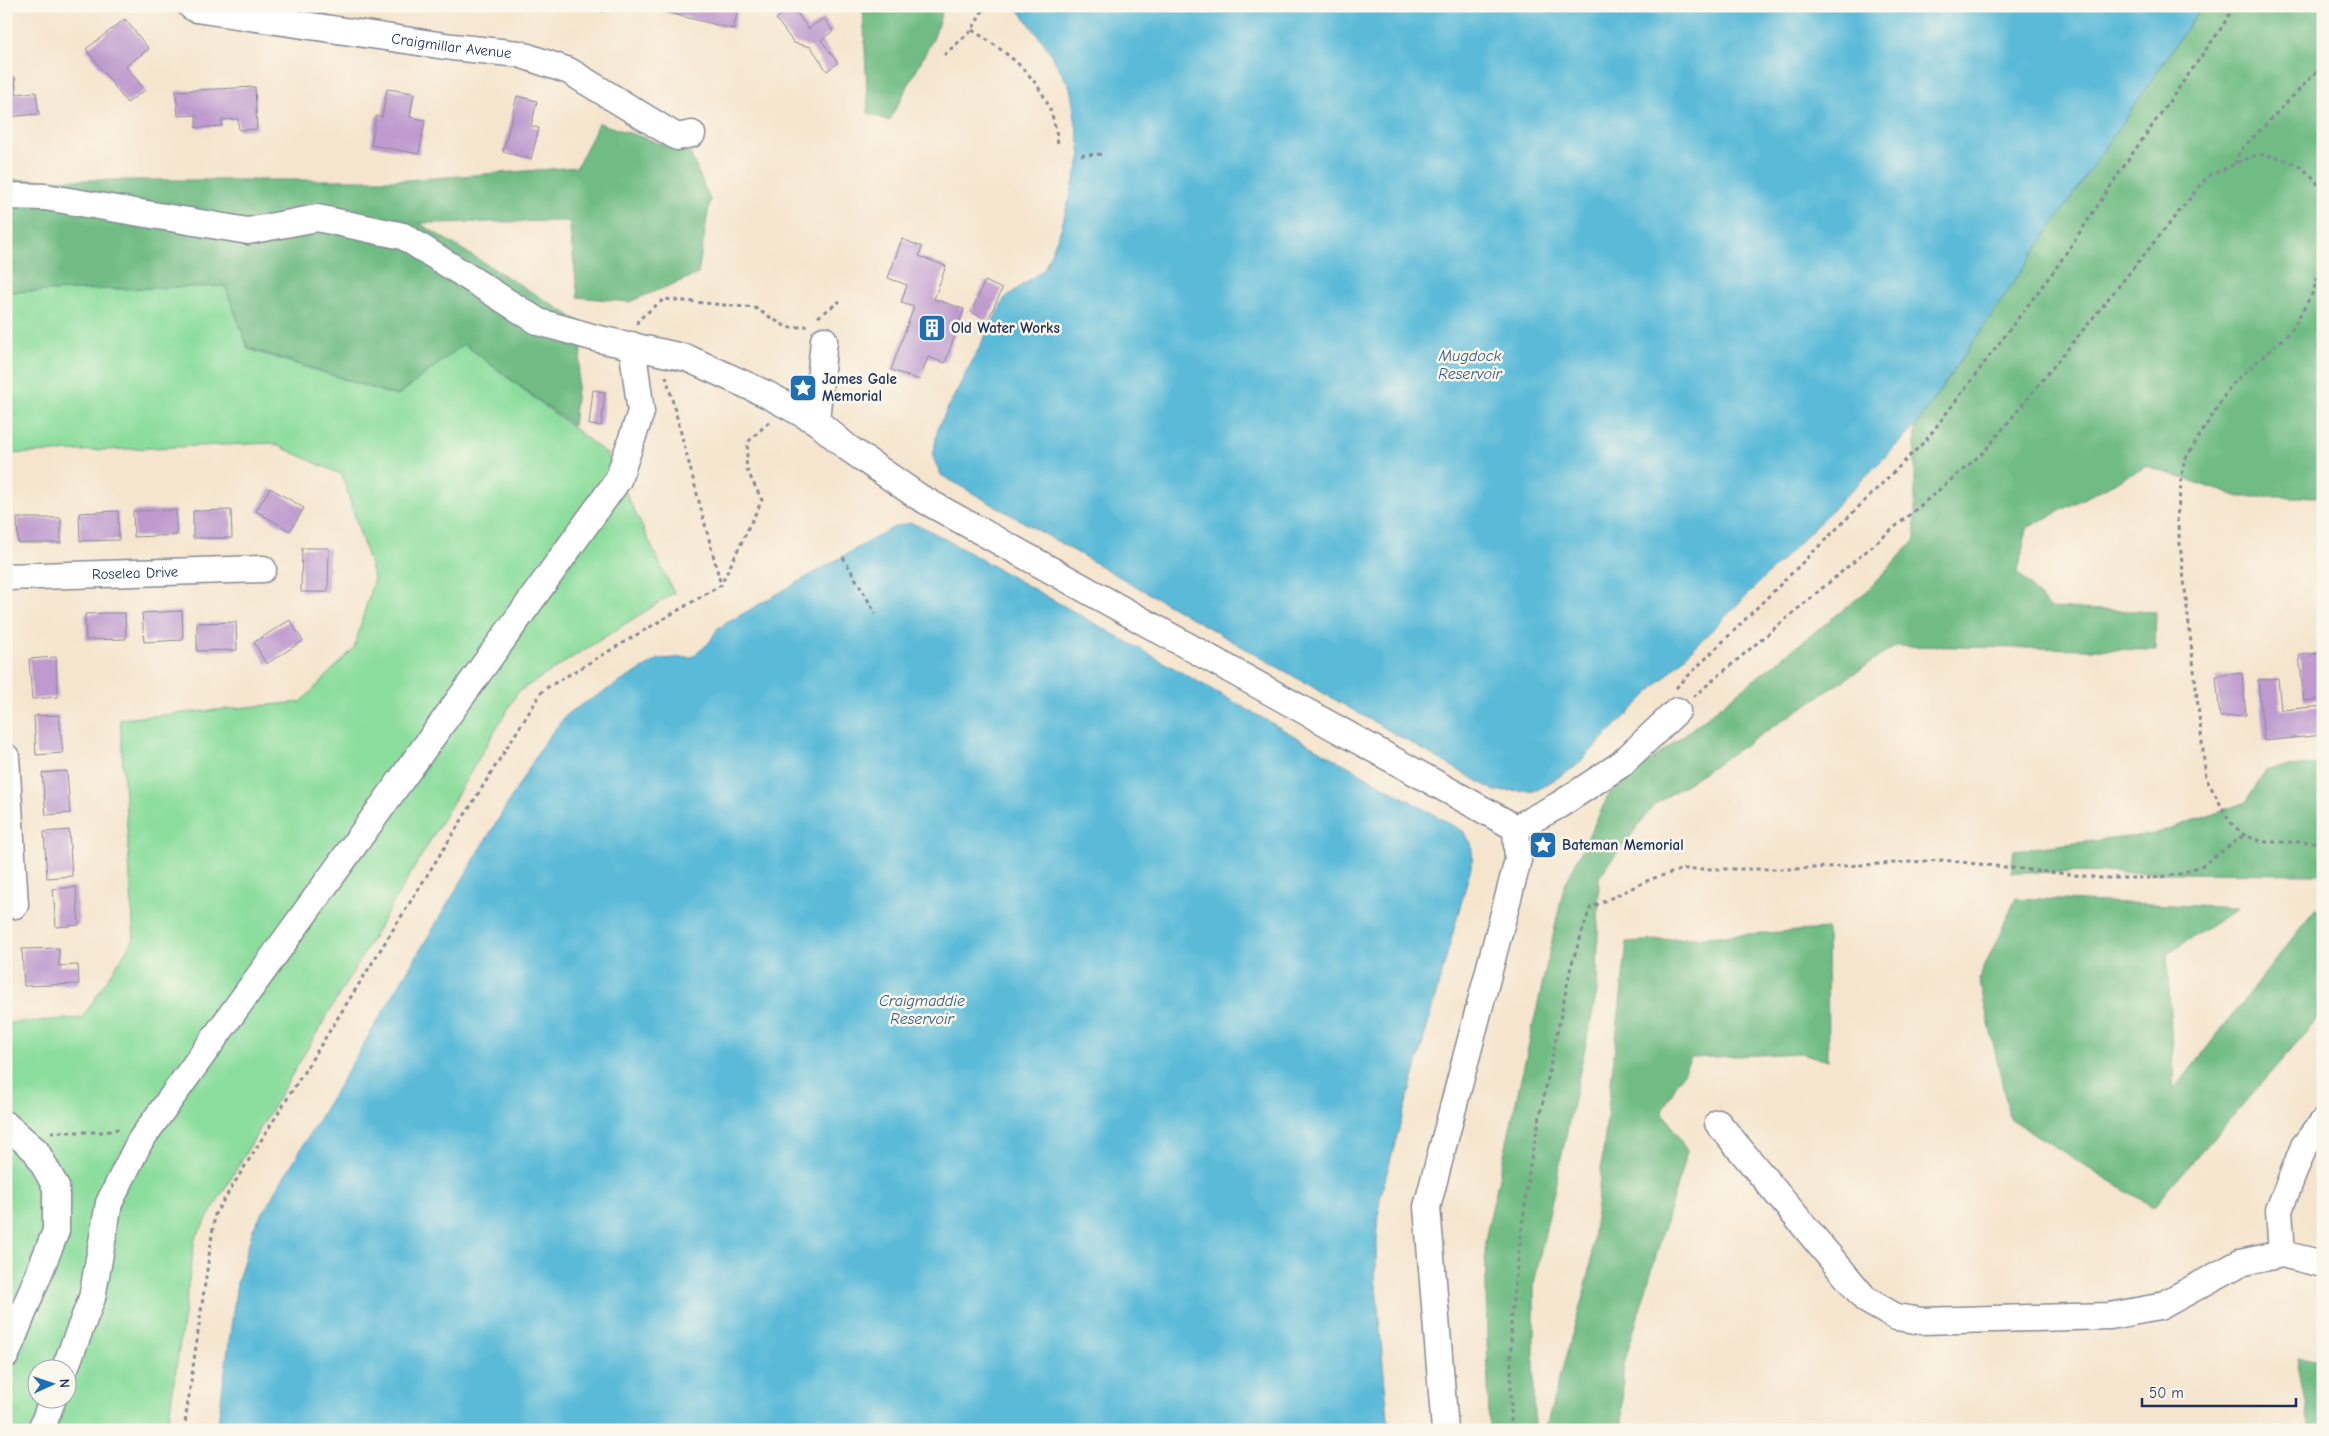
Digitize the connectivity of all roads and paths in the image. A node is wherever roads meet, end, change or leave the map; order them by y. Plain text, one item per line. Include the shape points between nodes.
1 (191, 6) edge
2 (985, 6) edge
3 (2234, 6) edge
4 (972, 30) junction
5 (944, 54) dead end
6 (2323, 65) edge
7 (692, 134) dead end
8 (1058, 146) dead end
9 (1105, 154) dead end
10 (1081, 155) dead end
11 (2235, 165) junction
12 (6, 196) edge
13 (2323, 198) edge
14 (2323, 262) edge
15 (840, 301) dead end
16 (824, 340) dead end
17 (643, 348) junction
18 (766, 394) junction
19 (816, 421) junction
20 (843, 557) dead end
21 (263, 569) dead end
22 (6, 577) edge
23 (721, 586) junction
24 (876, 614) dead end
25 (1675, 700) junction
26 (6, 757) edge
27 (1516, 828) junction
28 (2244, 835) junction
29 (2323, 842) edge
30 (15, 905) dead end
31 (2323, 1122) edge
32 (1718, 1123) dead end
33 (7, 1126) edge
34 (146, 1132) junction
35 (2282, 1254) junction
36 (2323, 1264) edge
37 (6, 1355) edge
38 (68, 1358) edge
39 (49, 1408) edge
40 (41, 1430) edge
41 (184, 1430) edge
42 (1445, 1430) edge
43 (1511, 1430) edge

1 - 7 street, Craigmillar Avenue via 443,46 520,54 569,71 677,137
2 - 4 path
3 - 25 path via 2056,268 1927,439
4 - 5 path
4 - 8 path via 1003,50 1029,74 1044,94 1056,124
6 - 11 path via 2240,152
9 - 10 path
11 - 13 path via 2258,155 2286,160 2308,172 2322,189
11 - 25 path via 2208,176 1984,452
12 - 17 street via 45,197 248,231 317,218 403,236 539,322
14 - 28 path via 2312,294 2291,331 2231,385 2184,461 2177,517 2206,778 2230,822
15 - 17 path via 806,326 788,328 755,308 664,299 638,320
16 - 19 street
17 - 18 street via 687,358
17 - 23 path via 668,381
17 - 34 street via 641,412 618,480
18 - 19 street
18 - 23 path via 771,420 748,442 746,468 762,500
19 - 27 street via 848,448 919,497
20 - 24 path
21 - 22 street, Roselea Drive
23 - 41 path via 544,690 215,1214
25 - 27 street via 1620,765 1559,805
26 - 30 street
27 - 42 street via 1518,860 1428,1207
28 - 29 path via 2263,842
28 - 43 path via 2203,865 2180,874 2153,878 2101,878 1943,860 1796,869 1684,869 1651,879 1590,908 1572,966 1530,1164 1510,1314
31 - 35 street via 2304,1146 2279,1210
32 - 35 street via 1866,1300 1896,1317 1922,1321 2110,1316 2159,1307 2240,1263
33 - 34 path via 50,1132 105,1132 134,1125
33 - 37 street via 36,1151 56,1187 56,1231
34 - 38 street via 109,1203 92,1298
35 - 36 street
39 - 40 street

